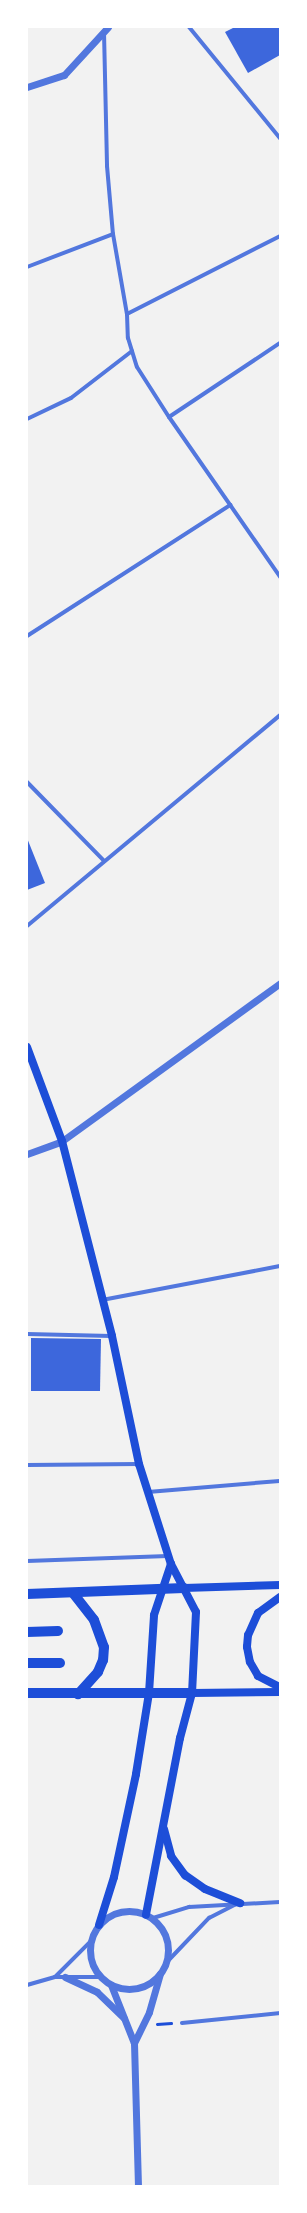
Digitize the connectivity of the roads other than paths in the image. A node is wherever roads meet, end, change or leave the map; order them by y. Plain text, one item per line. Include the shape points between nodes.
1 (189, 27) edge
2 (106, 29) edge
3 (27, 87) edge
4 (280, 138) edge
5 (113, 234) junction
6 (280, 236) edge
7 (27, 267) edge
8 (127, 314) junction
9 (280, 344) edge
10 (132, 351) junction
11 (169, 417) junction
12 (27, 419) edge
13 (230, 505) junction
14 (280, 577) edge
15 (27, 636) edge
16 (280, 715) edge
17 (27, 782) edge
18 (104, 861) junction
19 (27, 926) edge
20 (280, 983) edge
21 (27, 1047) edge
22 (62, 1141) junction
23 (27, 1154) edge
24 (280, 1266) edge
25 (102, 1300) junction
26 (27, 1334) edge
27 (112, 1336) junction
28 (139, 1464) junction
29 (27, 1465) edge
30 (280, 1481) edge
31 (148, 1492) junction
32 (170, 1560) junction
33 (27, 1561) edge
34 (280, 1585) edge
35 (184, 1588) junction
36 (163, 1589) junction
37 (73, 1593) junction
38 (27, 1594) edge
39 (280, 1597) edge
40 (58, 1631) dead end
41 (27, 1632) edge
42 (27, 1663) edge
43 (60, 1663) dead end
44 (280, 1687) edge
45 (280, 1692) edge
46 (27, 1693) edge
47 (149, 1693) junction
48 (78, 1694) junction
49 (192, 1694) junction
50 (164, 1822) junction
51 (280, 1902) edge
52 (240, 1903) junction
53 (149, 1917) junction
54 (99, 1925) junction
55 (91, 1941) junction
56 (166, 1964) junction
57 (160, 1973) junction
58 (55, 1977) junction
59 (65, 1977) junction
60 (101, 1977) junction
61 (27, 1984) edge
62 (111, 1985) junction
63 (280, 2013) edge
64 (126, 2021) junction
65 (182, 2022) road end
66 (134, 2043) junction
67 (138, 2186) edge

1 - 4 street
2 - 3 street via 64,75
2 - 5 street via 107,166
5 - 7 street
5 - 8 street
6 - 8 street
8 - 10 street via 128,338
9 - 11 street
10 - 11 street via 137,366
10 - 12 street via 72,398
11 - 13 street
13 - 14 street
13 - 15 street
16 - 18 street
17 - 18 street
18 - 19 street
20 - 22 street
21 - 22 main road
22 - 23 street
22 - 25 main road
24 - 25 street
25 - 27 main road
26 - 27 street
27 - 28 main road
28 - 29 street
28 - 31 main road
30 - 31 street
31 - 32 main road
32 - 33 street
32 - 35 main road
32 - 36 main road
34 - 35 main road
35 - 36 main road
35 - 49 main road via 196,1612
36 - 37 main road
36 - 47 main road via 154,1615
37 - 38 main road
37 - 48 main road via 94,1620 104,1647 101,1666
39 - 44 main road via 258,1613 248,1635 247,1647 250,1662 258,1676
40 - 41 main road
42 - 43 main road
45 - 49 main road
46 - 48 main road
47 - 48 main road
47 - 49 main road
47 - 54 main road via 136,1774 114,1877
49 - 50 main road
50 - 52 main road via 171,1856 185,1875 205,1889
50 - 53 main road
51 - 52 street
52 - 53 street via 189,1907
52 - 56 street via 209,1918
53 - 54 street via 130,1911 118,1912
53 - 56 street via 166,1938
54 - 55 street
55 - 58 street
55 - 60 street via 92,1960
56 - 57 street
57 - 62 street via 149,1983 137,1988 124,1989
57 - 66 street via 149,2012
58 - 59 street
58 - 61 street
59 - 60 street
59 - 64 street via 97,1992
60 - 62 street
62 - 64 street
63 - 65 street
64 - 66 street
66 - 67 street

